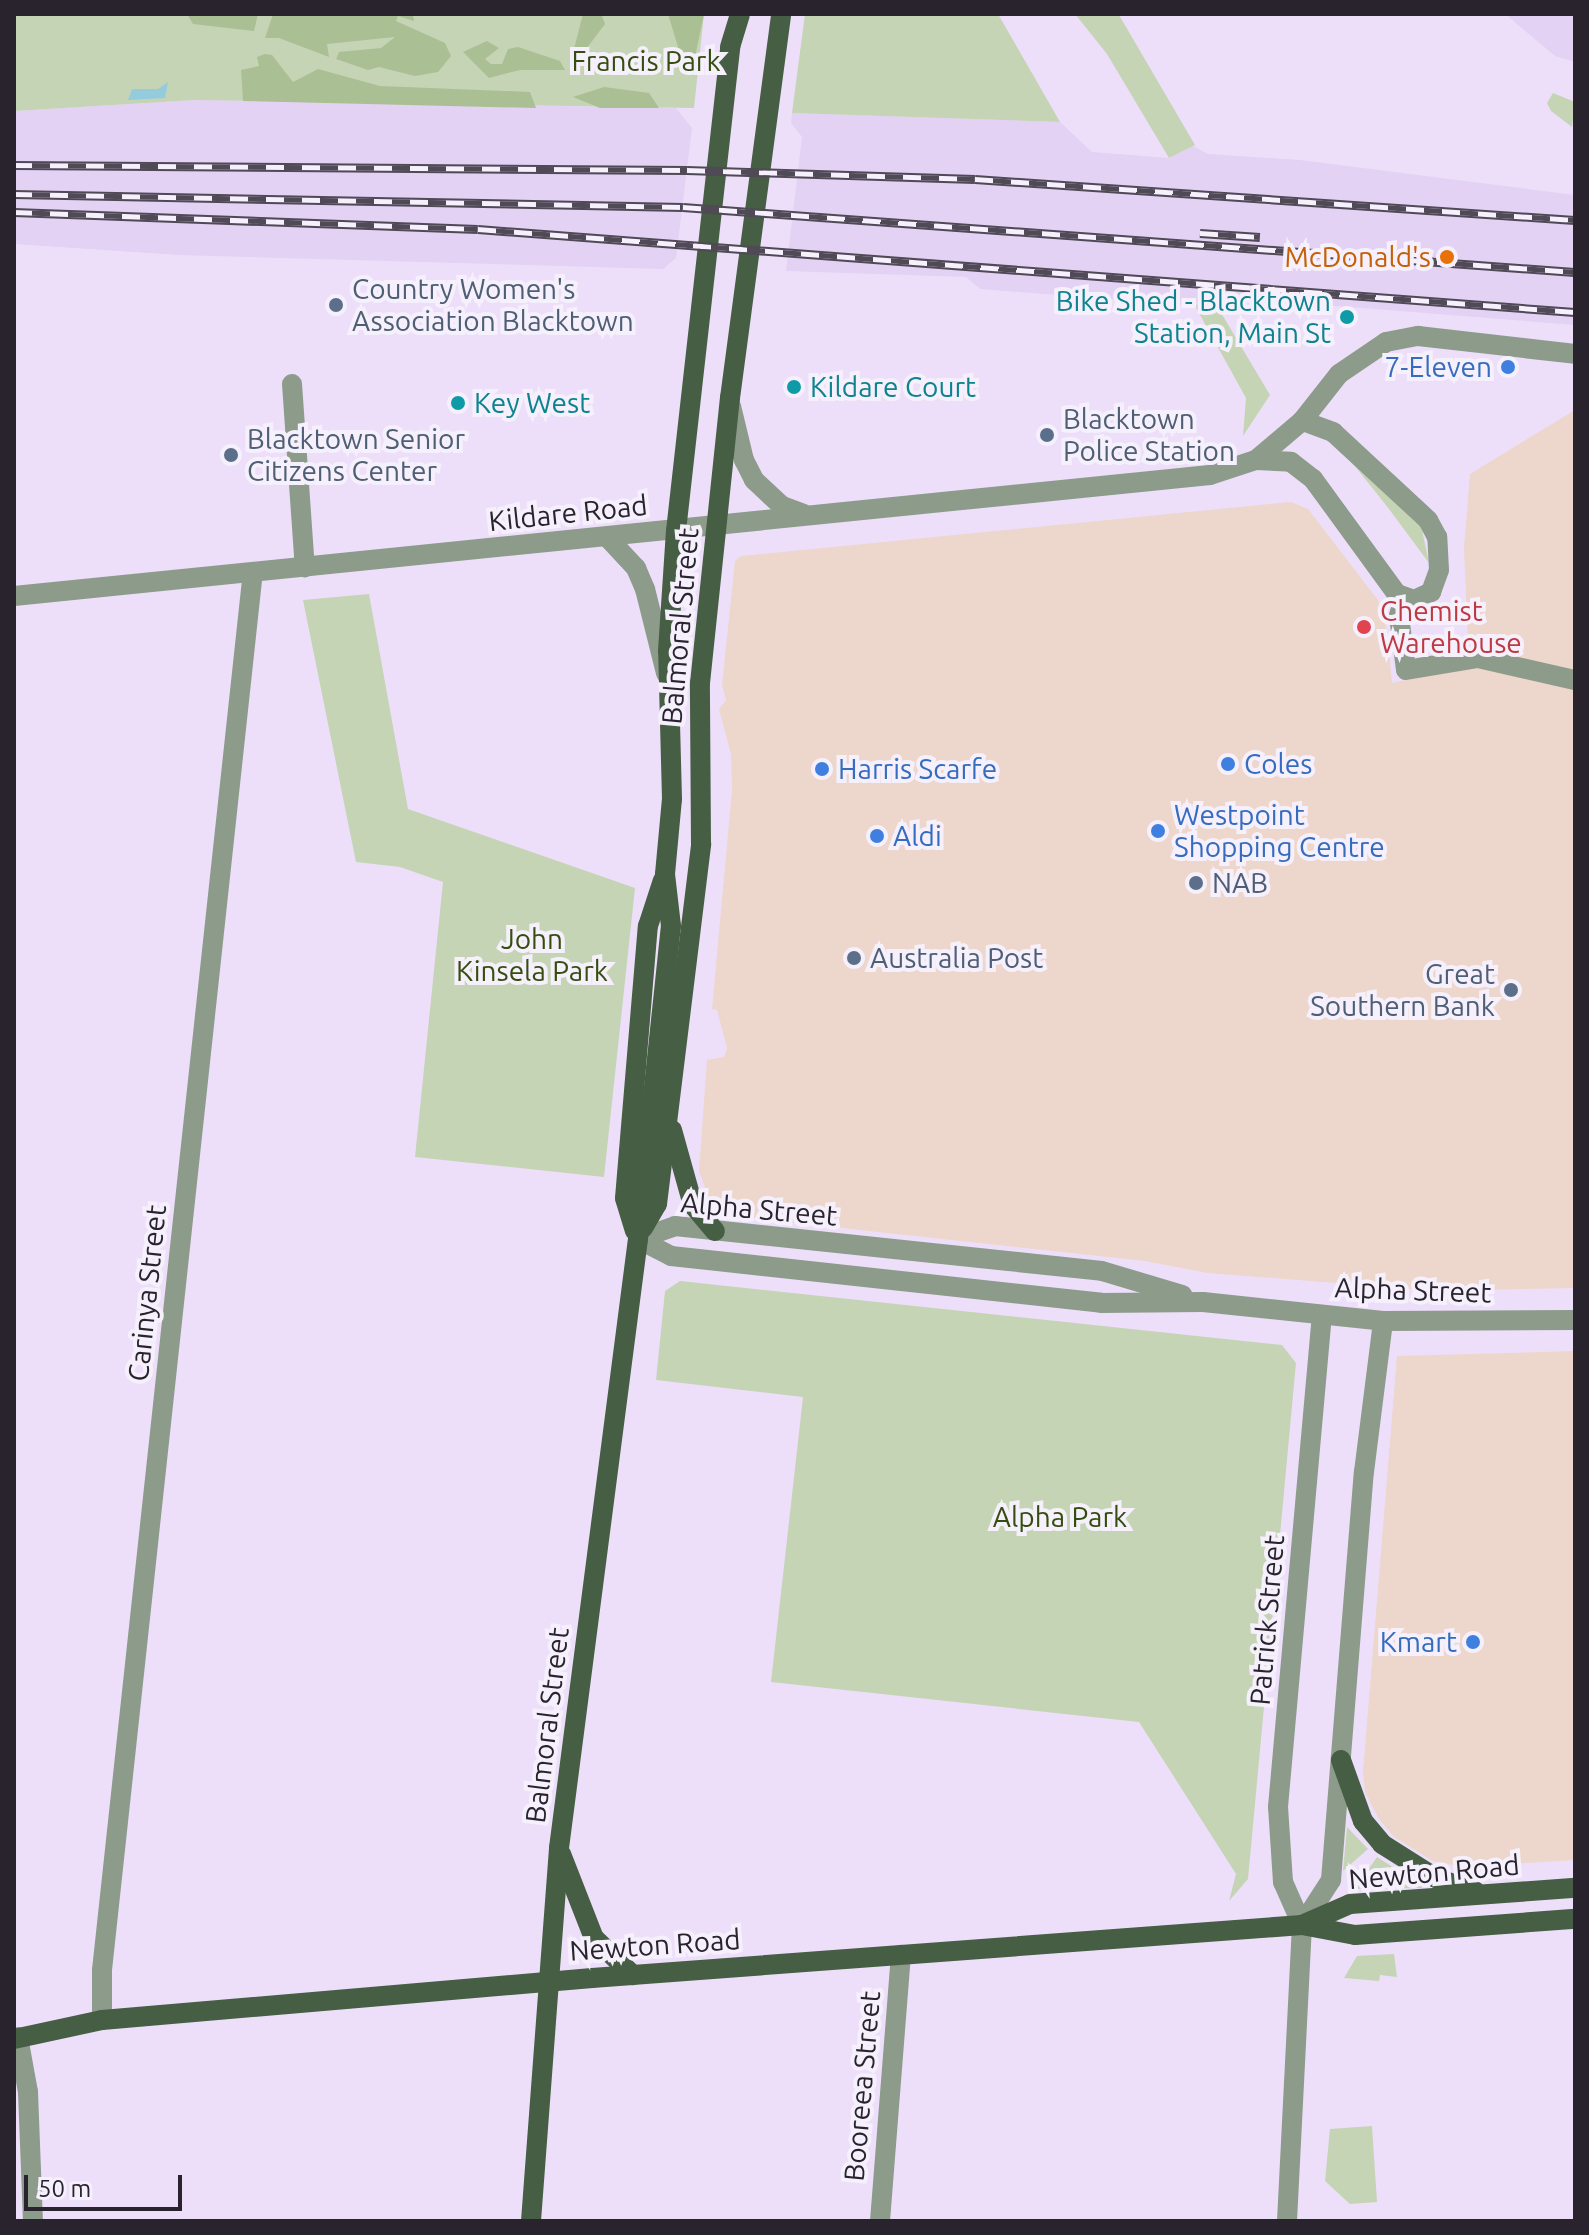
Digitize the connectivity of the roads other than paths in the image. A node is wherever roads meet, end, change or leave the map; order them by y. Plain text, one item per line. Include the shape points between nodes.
1 (729, 14) edge
2 (740, 14) edge
3 (781, 14) edge
4 (730, 47) junction
5 (1575, 354) edge
6 (292, 384) dead end
7 (730, 398) junction
8 (1302, 421) junction
9 (1256, 460) junction
10 (809, 517) junction
11 (716, 525) junction
12 (676, 531) junction
13 (608, 538) junction
14 (305, 568) junction
15 (253, 572) junction
16 (14, 596) edge
17 (1404, 598) junction
18 (1575, 680) edge
19 (668, 681) junction
20 (669, 1118) junction
21 (715, 1231) junction
22 (638, 1239) junction
23 (1203, 1302) junction
24 (1322, 1316) junction
25 (1575, 1320) edge
26 (1383, 1321) junction
27 (1341, 1760) junction
28 (559, 1848) junction
29 (1575, 1888) edge
30 (1485, 1894) junction
31 (1575, 1919) edge
32 (1302, 1925) junction
33 (901, 1955) junction
34 (633, 1975) junction
35 (549, 1981) junction
36 (102, 2020) junction
37 (16, 2038) edge
38 (33, 2221) edge
39 (531, 2221) edge
40 (880, 2221) edge
41 (1287, 2221) edge

1 - 4 main road
2 - 4 main road, Balmoral Street
3 - 7 main road, Balmoral Street
4 - 12 main road, Balmoral Street
5 - 8 street, Kildare Road via 1418,336 1386,342 1339,374
6 - 14 street
7 - 10 street via 754,480 782,506
7 - 11 main road, Balmoral Street
8 - 9 street, Kildare Road
8 - 17 street via 1333,432 1433,528 1436,585 1422,597
9 - 10 street, Kildare Road via 1210,475
9 - 17 street via 1291,462 1313,479
10 - 11 street, Kildare Road
11 - 12 street, Kildare Road
11 - 20 main road, Balmoral Street via 700,683 701,844
12 - 13 street, Kildare Road
12 - 19 main road, Balmoral Street
13 - 14 street, Kildare Road
13 - 19 street via 636,568 645,589
14 - 15 street, Kildare Road
15 - 16 street, Kildare Road
15 - 36 street, Carinya Street via 102,1970
17 - 18 street via 1399,616 1406,670 1478,658
19 - 22 main road, Balmoral Street via 672,799 665,874 671,926
20 - 21 main road via 693,1205
20 - 22 main road, Balmoral Street via 657,1204
21 - 22 street, Alpha Street via 675,1226
21 - 23 street, Alpha Street via 1102,1271
22 - 23 street, Alpha Street via 671,1256 1101,1303
22 - 28 main road, Balmoral Street
23 - 24 street, Alpha Street
24 - 26 street, Alpha Street
24 - 32 street, Patrick Street via 1278,1807 1283,1882
25 - 26 street, Alpha Street
26 - 27 street, Patrick Street via 1364,1472
27 - 30 main road via 1363,1821 1382,1844 1436,1878
27 - 32 street, Patrick Street via 1331,1880
28 - 34 main road via 594,1938
28 - 35 main road, Balmoral Street
29 - 30 main road, Newton Road
30 - 32 main road, Newton Road via 1350,1904
31 - 32 main road, Newton Road via 1355,1935
32 - 33 main road, Newton Road
32 - 41 street, Patrick Street
33 - 34 main road, Newton Road
33 - 40 street, Booreea Street
34 - 35 main road, Newton Road
35 - 36 main road, Newton Road
35 - 39 main road, Balmoral Street
36 - 37 main road, Newton Road
37 - 38 street via 28,2092

